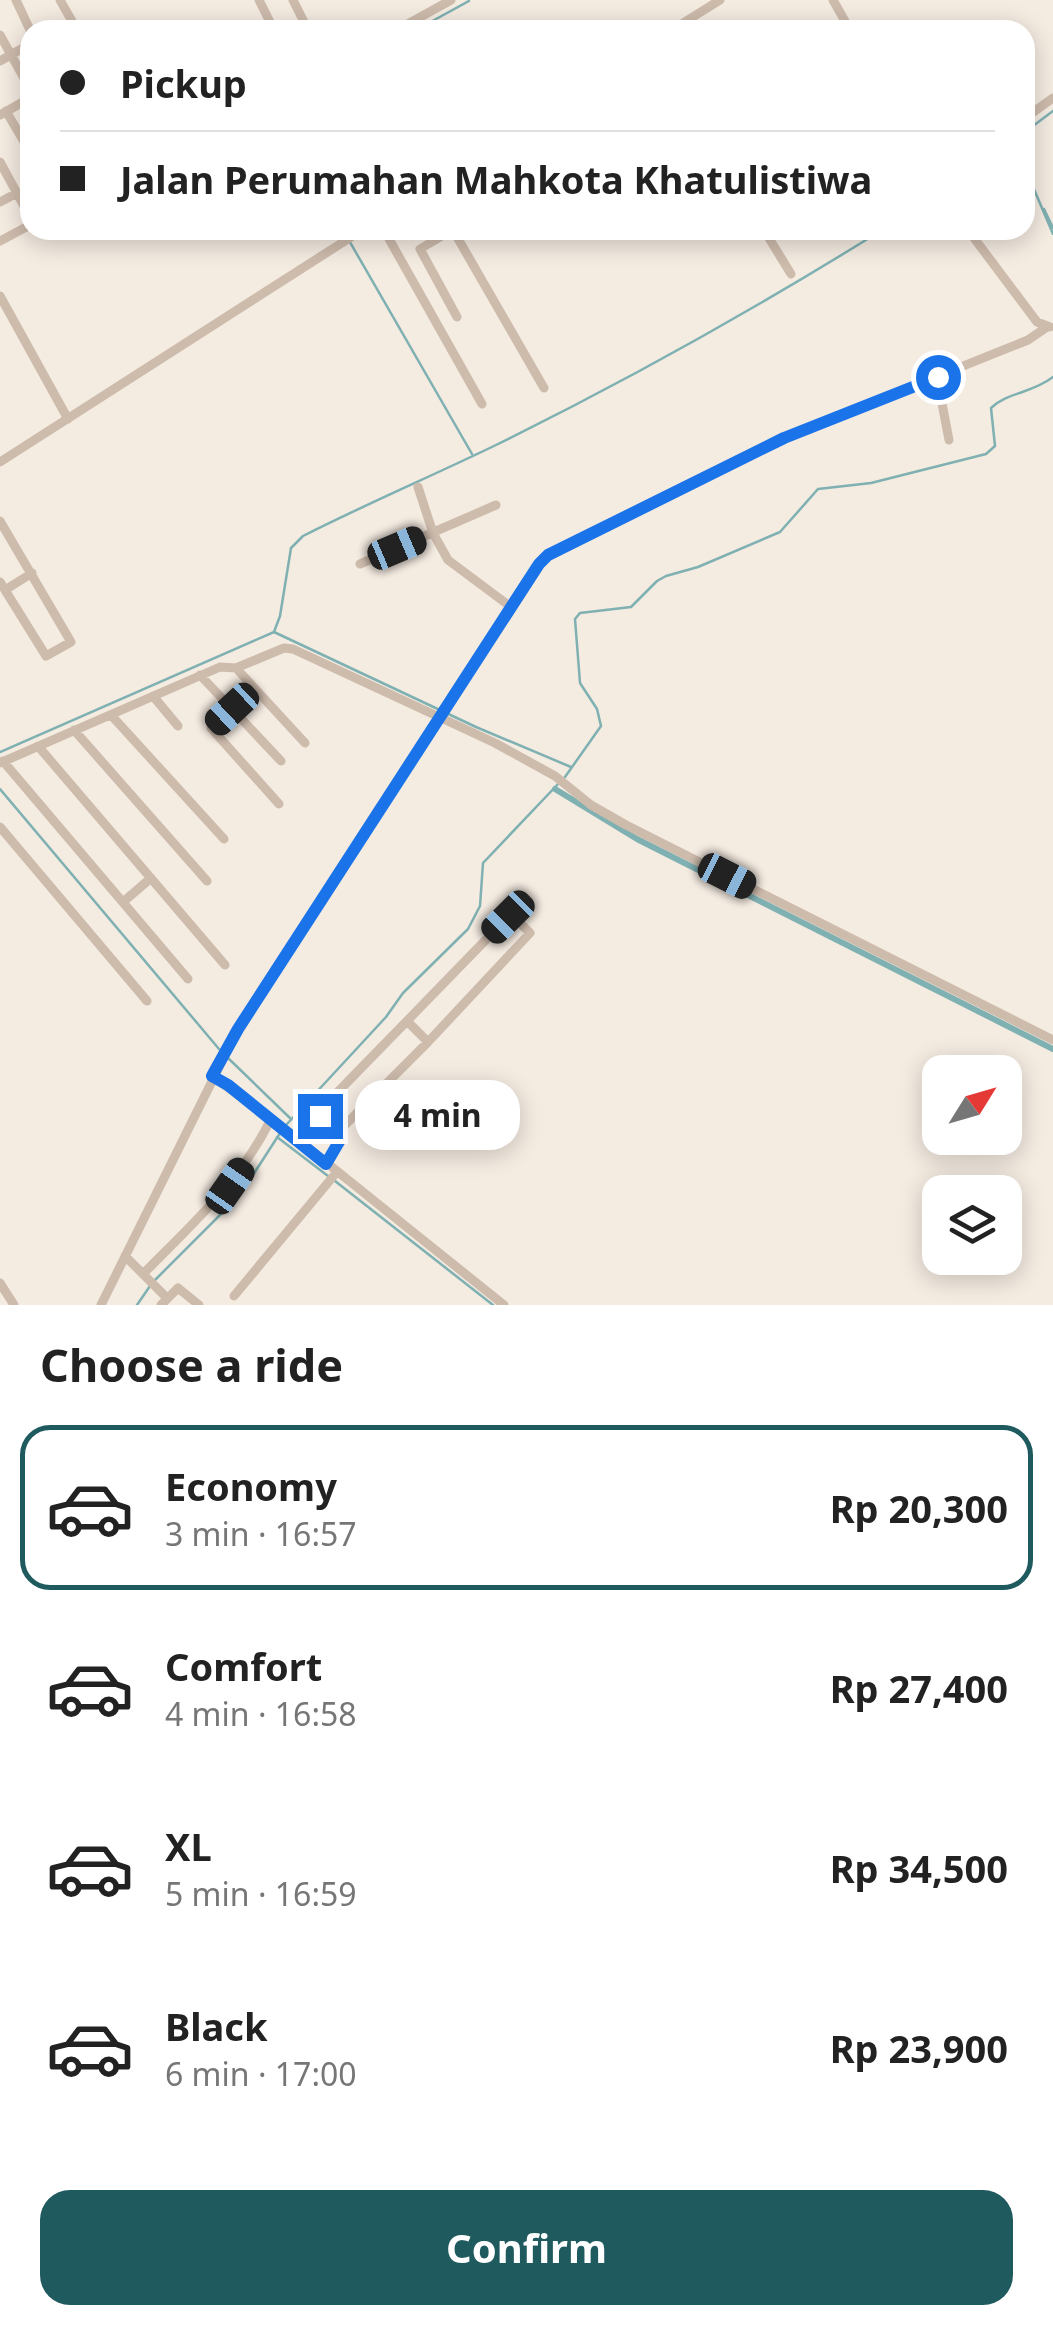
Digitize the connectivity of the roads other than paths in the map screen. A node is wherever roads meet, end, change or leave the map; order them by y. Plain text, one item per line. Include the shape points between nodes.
1 (451, 0) edge
2 (720, 0) edge
3 (415, 20) edge
4 (688, 20) edge
5 (0, 35) edge
6 (20, 50) edge
7 (11, 55) junction
8 (0, 62) edge
9 (20, 70) edge
10 (3, 113) edge
11 (20, 138) edge
12 (1, 166) edge
13 (17, 193) junction
14 (20, 199) edge
15 (0, 202) edge
16 (348, 240) edge
17 (390, 240) edge
18 (430, 240) edge
19 (458, 240) edge
20 (770, 240) edge
21 (976, 240) edge
22 (791, 274) dead end
23 (0, 296) edge
24 (457, 316) dead end
25 (1048, 328) edge
26 (1053, 338) edge
27 (938, 377) junction
28 (544, 388) dead end
29 (482, 404) dead end
30 (68, 419) junction
31 (949, 440) dead end
32 (0, 462) edge
33 (418, 487) dead end
34 (496, 506) dead end
35 (0, 521) edge
36 (433, 533) junction
37 (360, 564) dead end
38 (32, 573) junction
39 (3, 586) edge
40 (511, 606) junction
41 (236, 668) junction
42 (200, 676) junction
43 (154, 696) junction
44 (232, 709) junction
45 (443, 713) junction
46 (110, 714) junction
47 (178, 726) dead end
48 (74, 730) junction
49 (305, 743) dead end
50 (38, 746) junction
51 (281, 761) dead end
52 (2, 762) edge
53 (279, 804) dead end
54 (0, 827) edge
55 (224, 839) dead end
56 (151, 878) junction
57 (207, 880) dead end
58 (122, 902) junction
59 (225, 964) dead end
60 (188, 979) dead end
61 (146, 1001) dead end
62 (406, 1020) junction
63 (1053, 1040) edge
64 (428, 1042) junction
65 (212, 1076) junction
66 (274, 1121) junction
67 (337, 1133) junction
68 (326, 1164) junction
69 (336, 1173) junction
70 (125, 1256) junction
71 (145, 1276) junction
72 (0, 1283) edge
73 (234, 1296) dead end
74 (164, 1302) edge
75 (14, 1305) edge
76 (101, 1305) edge
77 (199, 1305) edge
78 (504, 1305) edge

1 - 3 street
2 - 4 street
5 - 7 street
6 - 7 street
7 - 8 street
7 - 9 street
10 - 11 street
12 - 13 street
13 - 14 street
13 - 15 street
16 - 30 street
17 - 29 street
18 - 24 street via 420,249
19 - 28 street
20 - 22 street
21 - 25 street
23 - 30 street
25 - 26 street
25 - 27 street
27 - 31 street
27 - 40 street via 784,438 548,555
30 - 32 street
33 - 36 street
34 - 36 street
35 - 38 street
36 - 37 street
36 - 40 street via 448,560
38 - 39 street
38 - 39 street via 72,639 50,656
40 - 45 street
41 - 42 street
41 - 45 street via 290,648
41 - 49 street
42 - 43 street
42 - 44 street
43 - 46 street
43 - 47 street
44 - 51 street
44 - 53 street via 211,728
45 - 63 street via 626,824
45 - 65 street
46 - 48 street
46 - 55 street
48 - 50 street
48 - 57 street
50 - 52 street
50 - 56 street
52 - 58 street
54 - 61 street
56 - 58 street
56 - 59 street
58 - 60 street
62 - 64 street
62 - 64 street via 514,917 530,935
62 - 67 street via 319,1113
64 - 67 street
65 - 66 street
65 - 70 street
66 - 68 street
66 - 71 street via 230,1186
67 - 68 street via 339,1146
68 - 69 street
69 - 73 street
69 - 78 street
70 - 71 street
70 - 76 street
71 - 74 street
72 - 75 street
74 - 77 street via 178,1288

